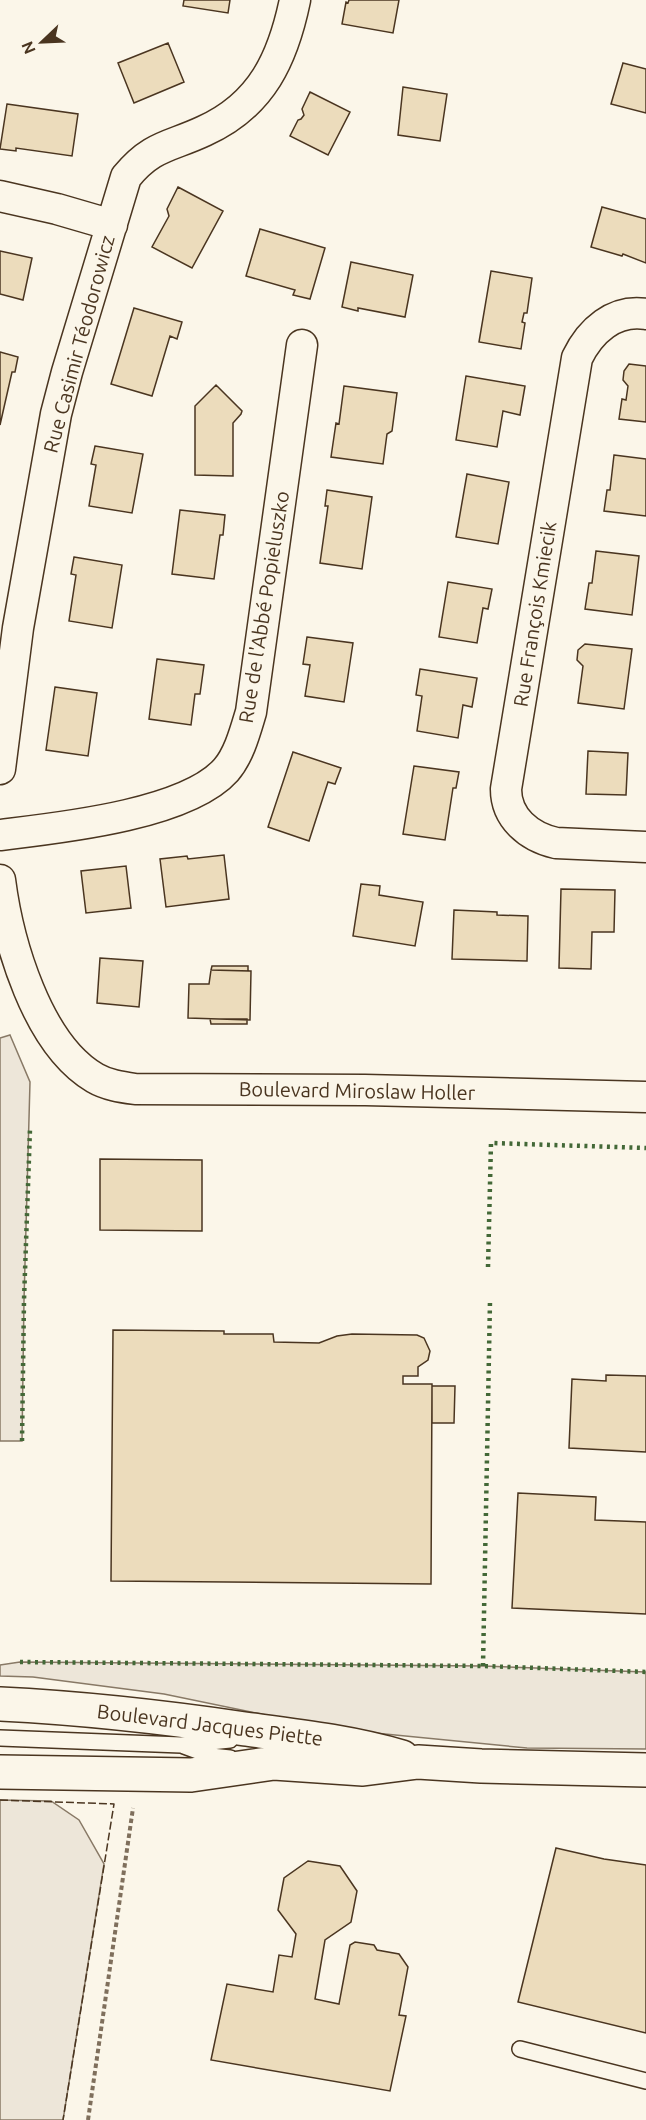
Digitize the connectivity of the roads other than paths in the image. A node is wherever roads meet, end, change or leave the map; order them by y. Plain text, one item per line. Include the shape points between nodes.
1 (296, 0) edge
2 (0, 196) edge
3 (112, 225) junction
4 (646, 314) edge
5 (302, 345) dead end
6 (0, 769) edge
7 (0, 835) edge
8 (646, 847) edge
9 (0, 880) edge
10 (646, 1097) edge
11 (0, 1704) edge
12 (0, 1738) edge
13 (320, 1739) junction
14 (181, 1746) junction
15 (418, 1762) junction
16 (274, 1763) junction
17 (646, 1770) edge
18 (0, 1772) edge
19 (520, 2049) dead end
20 (646, 2081) edge

1 - 3 street, Rue Casimir Téodorowicz via 289,33 263,84 223,122 158,149 140,161 126,177
2 - 3 street
3 - 6 street, Rue Casimir Téodorowicz via 56,414 18,628
4 - 8 street, Rue François Kmiecik via 627,314 605,323 589,337 577,358 506,800 518,822 543,840
5 - 7 street, Rue de l'Abbé Popieluszko via 251,712 245,734 227,768 202,789 140,812
9 - 10 street, Boulevard Miroslaw Holler via 28,989 48,1027 75,1062 111,1085 135,1089
11 - 13 main road, Boulevard Jacques Piette via 72,1707
12 - 14 lane
13 - 14 lane via 213,1741
13 - 15 main road, Boulevard Jacques Piette
14 - 16 lane via 212,1756
15 - 16 main road, Boulevard Jacques Piette via 363,1769
15 - 17 main road, Boulevard Jacques Piette
16 - 18 main road, Boulevard Jacques Piette via 191,1775
19 - 20 lane

